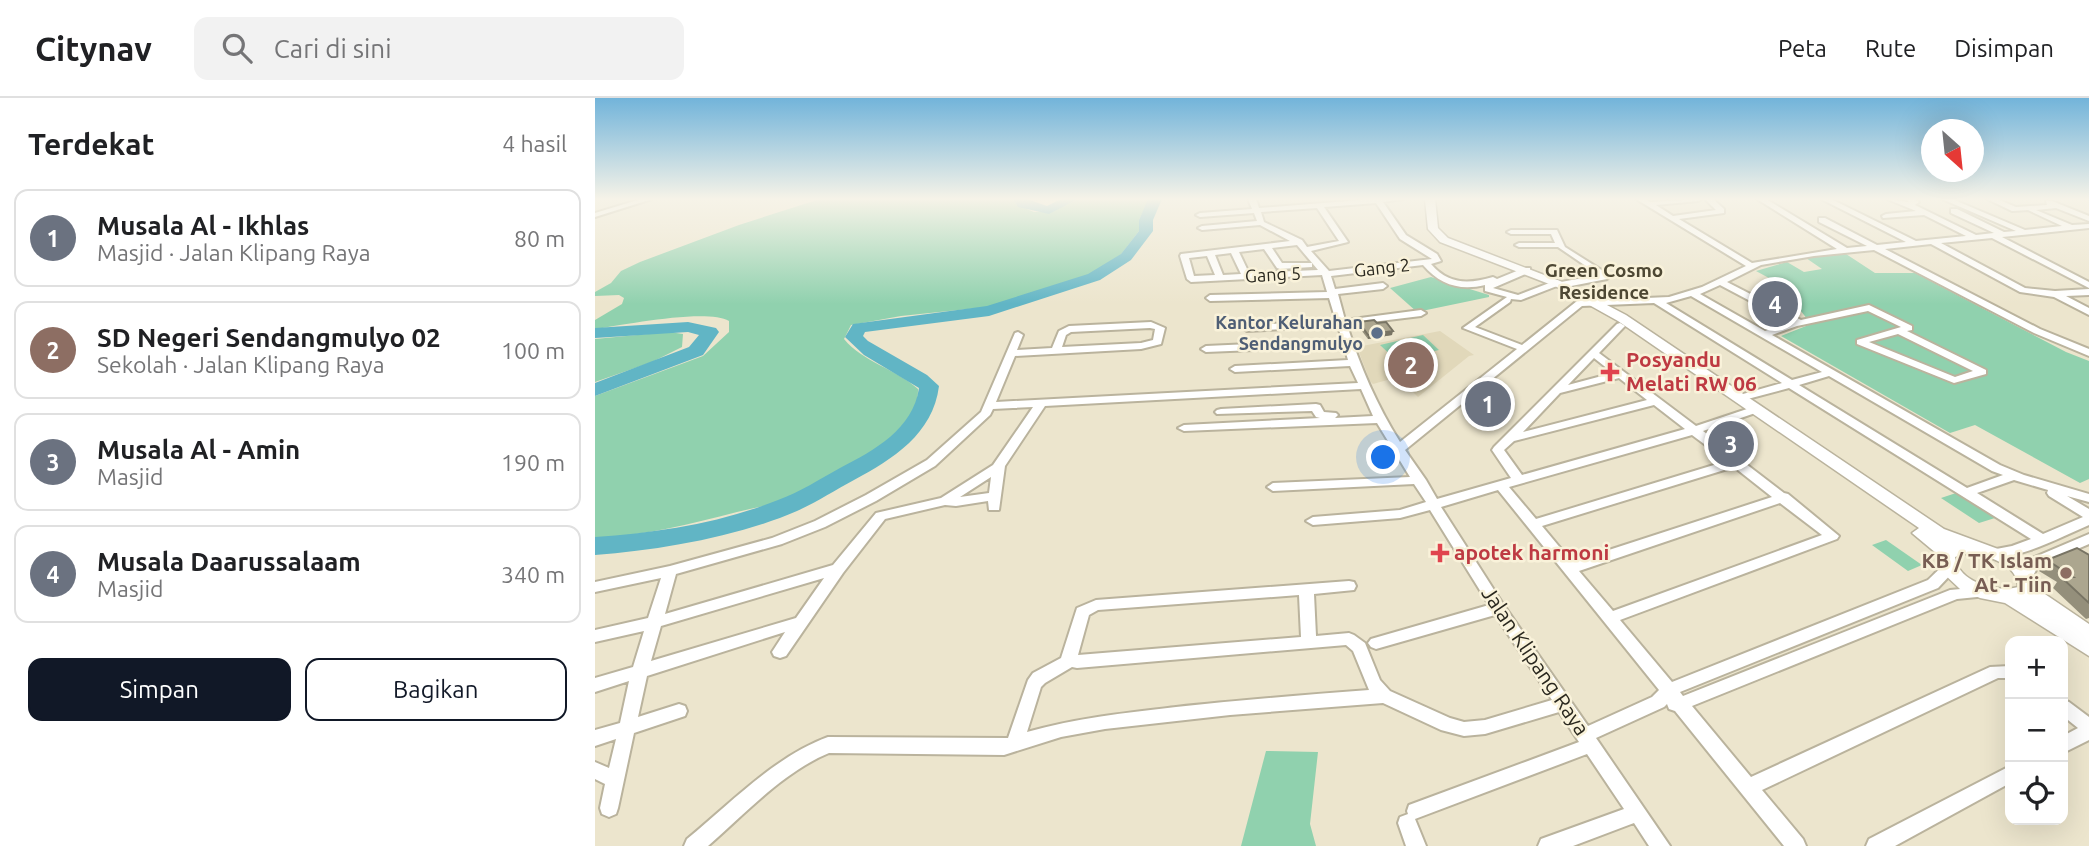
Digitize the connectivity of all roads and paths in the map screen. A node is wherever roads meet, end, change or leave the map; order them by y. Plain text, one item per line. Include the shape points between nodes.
1 (1287, 234) edge
2 (1339, 234) edge
3 (1400, 234) edge
4 (1436, 234) edge
5 (1555, 234) edge
6 (1698, 234) edge
7 (1818, 234) edge
8 (1850, 234) edge
9 (1895, 234) edge
10 (1966, 234) edge
11 (2013, 234) edge
12 (2005, 235) joint
13 (1994, 236) junction
14 (1976, 239) junction
15 (1934, 243) junction
16 (1519, 245) dead end
17 (1559, 245) junction
18 (1917, 245) junction
19 (1303, 246) junction
20 (1267, 247) junction
21 (1878, 248) junction
22 (1234, 250) junction
23 (1846, 251) junction
24 (1210, 253) junction
25 (1426, 263) junction
26 (1753, 267) junction
27 (1524, 269) junction
28 (1324, 270) junction
29 (1246, 276) junction
30 (1220, 278) junction
31 (1721, 282) junction
32 (1559, 284) junction
33 (2089, 285) edge
34 (1383, 286) dead end
35 (2089, 292) edge
36 (1334, 293) junction
37 (1693, 294) junction
38 (2055, 294) junction
39 (1210, 298) dead end
40 (1507, 300) dead end
41 (1657, 302) junction
42 (1591, 303) junction
43 (1420, 313) dead end
44 (2089, 313) edge
45 (1344, 323) junction
46 (1798, 323) junction
47 (1620, 326) junction
48 (1247, 328) dead end
49 (1899, 331) junction
50 (1018, 335) dead end
51 (1763, 335) junction
52 (1642, 337) junction
53 (1349, 343) junction
54 (1206, 349) dead end
55 (1525, 349) junction
56 (1056, 351) junction
57 (1010, 353) junction
58 (1593, 353) junction
59 (2089, 353) edge
60 (1354, 363) junction
61 (1235, 369) dead end
62 (1831, 373) junction
63 (1622, 374) junction
64 (1788, 384) junction
65 (1366, 386) junction
66 (1560, 390) junction
67 (1740, 398) junction
68 (1657, 401) junction
69 (1041, 404) junction
70 (988, 407) junction
71 (1751, 411) junction
72 (1221, 412) dead end
73 (1379, 416) junction
74 (1184, 428) dead end
75 (1696, 430) junction
76 (1511, 438) junction
77 (1399, 449) junction
78 (1738, 462) junction
79 (999, 466) junction
80 (2013, 476) junction
81 (1420, 480) junction
82 (1518, 480) junction
83 (1500, 484) junction
84 (2041, 485) junction
85 (1273, 487) dead end
86 (1965, 493) junction
87 (1784, 497) junction
88 (2089, 498) edge
89 (945, 501) junction
90 (1436, 505) junction
91 (2089, 517) edge
92 (1313, 522) dead end
93 (1535, 524) junction
94 (2089, 539) edge
95 (2041, 540) junction
96 (1970, 546) junction
97 (1996, 553) junction
98 (1947, 562) junction
99 (1571, 568) junction
100 (838, 569) junction
101 (670, 570) junction
102 (1349, 586) dead end
103 (595, 587) edge
104 (2021, 588) junction
105 (1306, 589) junction
106 (1982, 592) junction
107 (1498, 608) junction
108 (1611, 618) junction
109 (800, 622) junction
110 (653, 623) junction
111 (2089, 634) edge
112 (595, 636) edge
113 (2059, 636) edge
114 (2068, 640) edge
115 (1309, 642) junction
116 (1376, 643) dead end
117 (2089, 648) edge
118 (780, 652) dead end
119 (1071, 660) junction
120 (2005, 671) edge
121 (639, 674) junction
122 (595, 685) edge
123 (1384, 696) junction
124 (1669, 699) junction
125 (1563, 704) junction
126 (679, 711) dead end
127 (2068, 711) edge
128 (628, 728) junction
129 (2089, 729) edge
130 (595, 738) edge
131 (1587, 740) junction
132 (2068, 742) edge
133 (1015, 744) junction
134 (595, 770) edge
135 (2005, 777) edge
136 (616, 780) junction
137 (1749, 787) junction
138 (609, 808) dead end
139 (1638, 813) junction
140 (694, 846) edge
141 (1416, 846) edge
142 (1548, 846) edge
143 (1660, 846) edge
144 (1796, 846) edge
145 (1876, 846) edge

1 - 19 street, Jalan Klipang Raya
2 - 19 street via 1345,242
3 - 25 street, Gang 2 via 1437,261
4 - 27 main road via 1461,248
5 - 17 street
6 - 26 street
7 - 23 street
8 - 21 street
9 - 18 street
10 - 14 street
11 - 12 street
12 - 13 street
13 - 14 street
13 - 33 street
14 - 15 street
15 - 18 street
15 - 38 street via 2018,288
16 - 17 street
17 - 32 street via 1607,276
18 - 21 street
19 - 20 street
19 - 28 street, Jalan Klipang Raya
20 - 22 street
20 - 28 street via 1280,266
21 - 23 street
21 - 59 street via 2036,331
22 - 24 street
22 - 29 street
23 - 26 street via 1767,261
24 - 30 street
24 - 30 street, Gang 5 via 1184,256 1191,279
25 - 27 street via 1443,281 1468,286
25 - 28 street, Gang 2
26 - 31 street
27 - 32 main road
27 - 32 street via 1488,289 1518,298
28 - 29 street, Gang 5
28 - 36 street, Jalan Klipang Raya
29 - 30 street, Gang 5
31 - 37 street
31 - 46 street
32 - 42 main road
34 - 36 street
35 - 38 street
36 - 39 street
36 - 45 street, Jalan Klipang Raya
37 - 41 street
37 - 51 street
38 - 44 street
40 - 55 street via 1468,328
41 - 42 street
41 - 64 street
42 - 47 main road
42 - 52 main road
42 - 55 street via 1580,303
43 - 45 street
45 - 48 street
45 - 53 street, Jalan Klipang Raya
46 - 49 street via 1869,309 1909,328
46 - 51 street
47 - 52 main road
47 - 58 street
49 - 49 street via 1856,343 1954,380 1982,372
50 - 57 street
51 - 62 street
52 - 67 main road
52 - 71 main road
53 - 54 street
53 - 60 street, Jalan Klipang Raya
55 - 77 street
56 - 56 street via 1152,345 1160,327 1069,329 1062,333
56 - 57 street
57 - 70 street
58 - 63 street
58 - 66 street
60 - 61 street
60 - 65 street, Jalan Klipang Raya
62 - 64 street
62 - 80 street
63 - 66 street
63 - 68 street
64 - 67 street
64 - 86 street
65 - 69 street
65 - 73 street, Jalan Klipang Raya
66 - 76 street
67 - 71 main road
68 - 75 street
68 - 76 street
69 - 70 street
69 - 79 street
70 - 101 street via 932,463 871,498 777,541
71 - 75 street
71 - 96 main road via 1938,533
71 - 98 main road via 1933,541
72 - 73 street via 1316,407 1320,415
73 - 74 street
73 - 77 street, Jalan Klipang Raya
75 - 78 street
75 - 82 street
76 - 82 street via 1498,453
77 - 81 street, Jalan Klipang Raya
78 - 87 street
78 - 93 street
79 - 89 street
79 - 89 street via 995,501
80 - 84 street
80 - 86 street
81 - 85 street
81 - 90 street, Jalan Klipang Raya
82 - 83 street
83 - 90 street
83 - 93 street
84 - 88 street
84 - 91 street
86 - 95 street
87 - 99 street
87 - 108 street via 1831,537
89 - 100 street via 881,516
90 - 92 street via 1400,514
90 - 107 street, Jalan Klipang Raya
91 - 95 street
93 - 99 street
94 - 104 street via 2033,563
95 - 97 street
96 - 97 main road
96 - 98 main road via 1950,549
97 - 104 main road via 2019,568
98 - 106 main road via 1957,578
98 - 124 street via 1933,584
99 - 108 street
100 - 109 street
100 - 110 street
101 - 103 street
101 - 110 street
102 - 105 street
104 - 106 main road
104 - 111 main road
104 - 113 main road
105 - 115 street
105 - 119 street via 1096,605 1083,612 1069,652
106 - 124 street via 1955,594
107 - 116 street
107 - 125 street, Jalan Klipang Raya
108 - 124 street
109 - 118 street
109 - 121 street
110 - 112 street
110 - 121 street
114 - 117 main road
115 - 119 street
115 - 123 street via 1353,640 1373,684
119 - 133 street via 1034,685
120 - 137 street
121 - 122 street
121 - 128 street
123 - 125 street via 1464,729
123 - 133 street via 1105,722
124 - 131 street
124 - 137 street
125 - 131 street, Jalan Klipang Raya
126 - 128 street
127 - 129 street
128 - 130 street
128 - 136 street
129 - 132 street
131 - 139 street, Jalan Klipang Raya
131 - 141 street via 1411,817
133 - 140 street via 981,749 822,746 789,767
134 - 136 street
135 - 145 street
136 - 138 street
137 - 144 street
139 - 142 street
139 - 143 street, Jalan Klipang Raya

